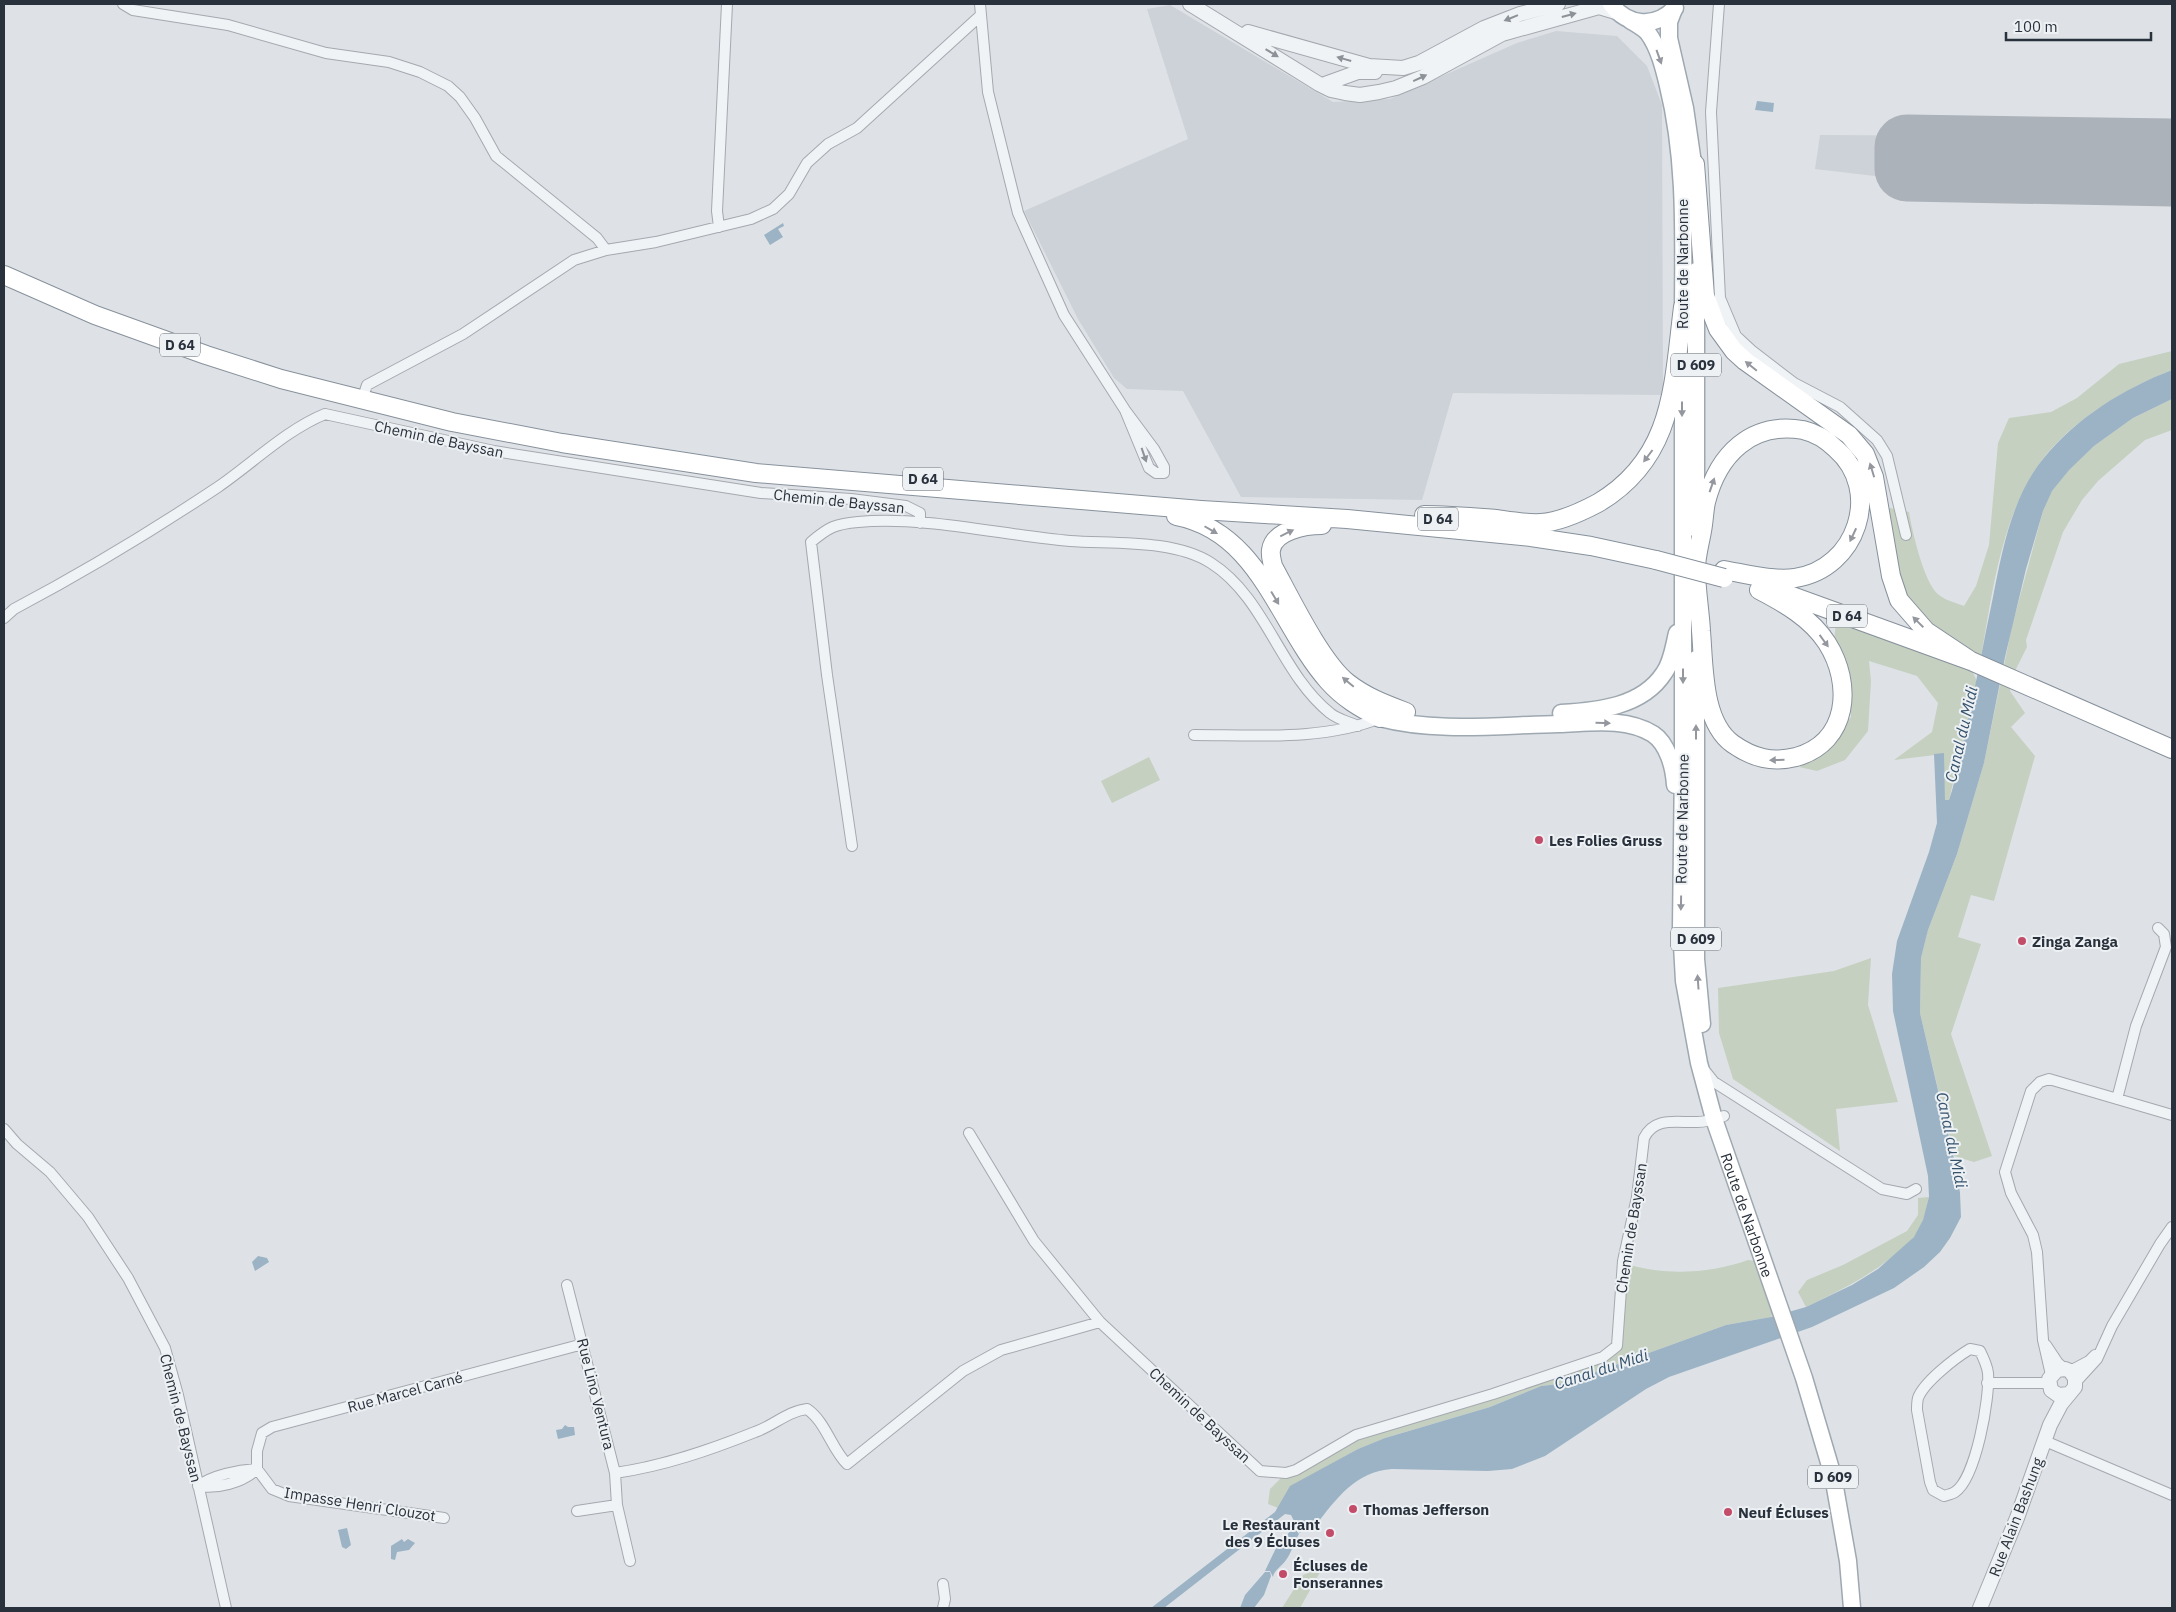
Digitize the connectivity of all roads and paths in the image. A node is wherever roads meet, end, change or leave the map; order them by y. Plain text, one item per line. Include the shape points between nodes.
1 (123, 4) edge
2 (727, 4) edge
3 (980, 4) edge
4 (1190, 4) edge
5 (1558, 4) edge
6 (1719, 4) edge
7 (1676, 6) edge
8 (1620, 12) edge
9 (980, 15) junction
10 (1230, 28) junction
11 (1402, 68) junction
12 (1322, 85) junction
13 (1695, 164) junction
14 (719, 227) junction
15 (606, 250) junction
16 (4, 275) edge
17 (1683, 308) junction
18 (362, 400) junction
19 (1125, 410) junction
20 (679, 460) junction
21 (1044, 498) junction
22 (1404, 515) junction
23 (920, 523) junction
24 (1456, 529) junction
25 (1906, 534) dead end
26 (1656, 556) junction
27 (1696, 567) junction
28 (1724, 574) junction
29 (1759, 590) junction
30 (1683, 596) junction
31 (4, 618) edge
32 (1971, 664) junction
33 (2019, 685) junction
34 (1374, 700) junction
35 (1406, 712) junction
36 (1380, 718) junction
37 (1358, 726) junction
38 (1194, 735) dead end
39 (2172, 749) edge
40 (2172, 756) edge
41 (852, 846) dead end
42 (1681, 879) junction
43 (2158, 928) dead end
44 (1699, 1063) junction
45 (1714, 1082) junction
46 (2117, 1099) junction
47 (2172, 1115) edge
48 (1719, 1118) junction
49 (4, 1129) edge
50 (969, 1133) dead end
51 (1916, 1189) dead end
52 (2172, 1227) edge
53 (567, 1285) dead end
54 (1100, 1322) junction
55 (2043, 1340) junction
56 (583, 1344) junction
57 (1798, 1348) junction
58 (2070, 1379) junction
59 (1987, 1383) junction
60 (2050, 1383) junction
61 (2050, 1425) junction
62 (2045, 1441) junction
63 (257, 1469) junction
64 (615, 1473) junction
65 (198, 1486) junction
66 (2172, 1495) edge
67 (617, 1506) junction
68 (577, 1511) dead end
69 (444, 1518) dead end
70 (630, 1561) dead end
71 (943, 1584) dead end
72 (226, 1608) edge
73 (943, 1608) edge
74 (1852, 1608) edge
75 (1860, 1608) edge
76 (1980, 1608) edge

1 - 15 street via 133,10 228,26 326,53 389,62 448,86 475,118 496,156 597,238
2 - 14 street via 717,212
3 - 9 street
4 - 10 street
5 -> 11 street via 1484,28 1419,63
6 - 25 street via 1711,112 1720,298 1736,336 1751,350 1794,383 1840,407 1878,440 1887,456
7 - 8 main road via 1654,22 1642,23
7 - 13 main road, Route de Narbonne / D 609 via 1669,22 1669,38
12 -> 8 street via 1331,90 1360,95 1387,90 1423,77 1502,34 1599,7
8 -> 17 main road, Route de Narbonne / D 609 via 1647,31 1664,71 1674,112 1681,166
9 - 14 street via 857,128 828,144 807,163 789,194 773,209 751,219
9 - 19 street via 988,92 1018,213 1064,315
11 -> 10 street via 1369,66
10 -> 12 street
11 - 12 street via 1393,72 1358,72
13 - 27 main road, Route de Narbonne / D 609
32 -> 13 highway via 1926,631 1899,600 1891,576 1874,477 1860,446 1823,415 1745,361 1718,329 1705,296
14 - 15 street
15 - 18 street via 574,260 463,334 366,386
16 - 18 highway, D 64 via 95,315 206,355
17 -> 22 highway via 1667,417 1653,451 1630,479 1611,495 1584,511 1541,523
17 -> 30 main road, Route de Narbonne / D 609
18 - 20 highway, D 64 via 508,433
19 -> 19 street via 1149,468 1156,473 1164,473 1154,448
20 - 21 highway, D 64 via 756,473
20 - 22 highway, D 64 via 1217,504
21 - 24 highway, D 64
21 -> 36 highway via 1188,518 1236,545 1257,570 1312,661 1329,682 1353,704
22 - 26 highway, D 64 via 1572,535
23 - 31 street, Chemin de Bayssan via 920,513 906,506 761,493 634,474 494,451 325,414 297,429 146,534 14,609
23 - 37 street via 1069,541 1160,547 1188,552 1210,562 1230,577 1246,597 1312,696 1332,715
23 - 41 street via 859,522 831,526 811,542
24 - 26 highway, D 64
34 -> 24 highway via 1346,681 1325,657 1273,566 1271,550 1276,539 1310,525
26 - 28 highway, D 64, bridge
27 -> 28 highway via 1706,502 1726,457 1760,433 1784,428 1806,431 1826,439 1845,456 1856,476 1860,504 1857,528 1848,546 1834,560 1796,578
29 -> 27 highway via 1785,603 1820,634 1835,659 1843,683 1843,705 1838,722 1827,740 1810,753 1786,759 1765,760 1745,752 1727,740 1716,721 1704,677
45 -> 27 main road, Route de Narbonne / D 609 via 1705,1043 1696,958
28 - 29 highway, D 64
28 - 32 highway, D 64
29 - 32 highway, D 64
30 - 35 main road via 1674,646 1665,672 1648,690 1626,702 1606,709 1580,712 1439,716
30 -> 42 main road, Route de Narbonne / D 609
32 - 33 highway, D 64
33 - 39 highway, D 64
33 - 40 highway, D 64
34 - 35 highway
34 - 36 street
35 - 36 street
36 - 37 street
36 -> 42 main road via 1403,724 1442,726 1603,723 1632,725 1654,735 1674,768
37 - 38 street via 1281,734
42 -> 44 main road, Route de Narbonne / D 609 via 1684,981
43 - 46 street via 2164,934 2166,947 2136,1026
44 - 45 street
44 - 48 main road, Route de Narbonne / D 609
45 - 48 main road, Route de Narbonne / D 609
45 - 51 street via 1882,1189 1907,1194
46 - 47 street
46 - 55 street via 2049,1079 2040,1082 2031,1091 2005,1172 2011,1193 2033,1235 2037,1252
48 - 54 street, Chemin de Bayssan via 1663,1122 1655,1125 1644,1138 1637,1197 1623,1261 1617,1346 1610,1352 1493,1394 1356,1435 1296,1470 1286,1473 1260,1471
48 - 57 main road, Route de Narbonne / D 609
49 - 65 street, Chemin de Bayssan via 69,1192 128,1278 165,1348
50 - 54 street, Chemin de Bayssan via 1034,1241
52 - 58 street via 2100,1349
53 - 56 street, Rue Lino Ventura
54 - 64 street via 1001,1350 963,1371 848,1464 838,1455 815,1415 807,1409 798,1410 716,1448 647,1468
55 - 58 street
55 - 60 street
56 - 63 street, Rue Marcel Carné via 272,1427 262,1434 257,1451
56 - 64 street, Rue Lino Ventura
57 - 74 main road, Route de Narbonne / D 609 via 1833,1476 1848,1561
57 - 75 main road, Route de Narbonne / D 609 via 1830,1427 1842,1474 1853,1534
58 - 60 street via 2057,1370
58 - 60 street via 2058,1395
58 - 61 street, Rue Alain Bashung
59 - 59 street via 1986,1361 1980,1351 1970,1349 1955,1358 1918,1399 1917,1410 1930,1482 1933,1490 1944,1496 1956,1492 1967,1476 1982,1433
59 - 60 street
60 - 61 street, Rue Alain Bashung
61 - 62 street, Rue Alain Bashung
62 - 66 street
62 - 76 street, Rue Alain Bashung
63 - 65 street via 247,1478 210,1488
63 - 69 street, Impasse Henri Clouzot via 272,1488 289,1496
64 - 67 street, Rue Lino Ventura
65 - 72 street, Chemin de Bayssan
67 - 68 street
67 - 70 street, Rue Lino Ventura
71 - 73 street

